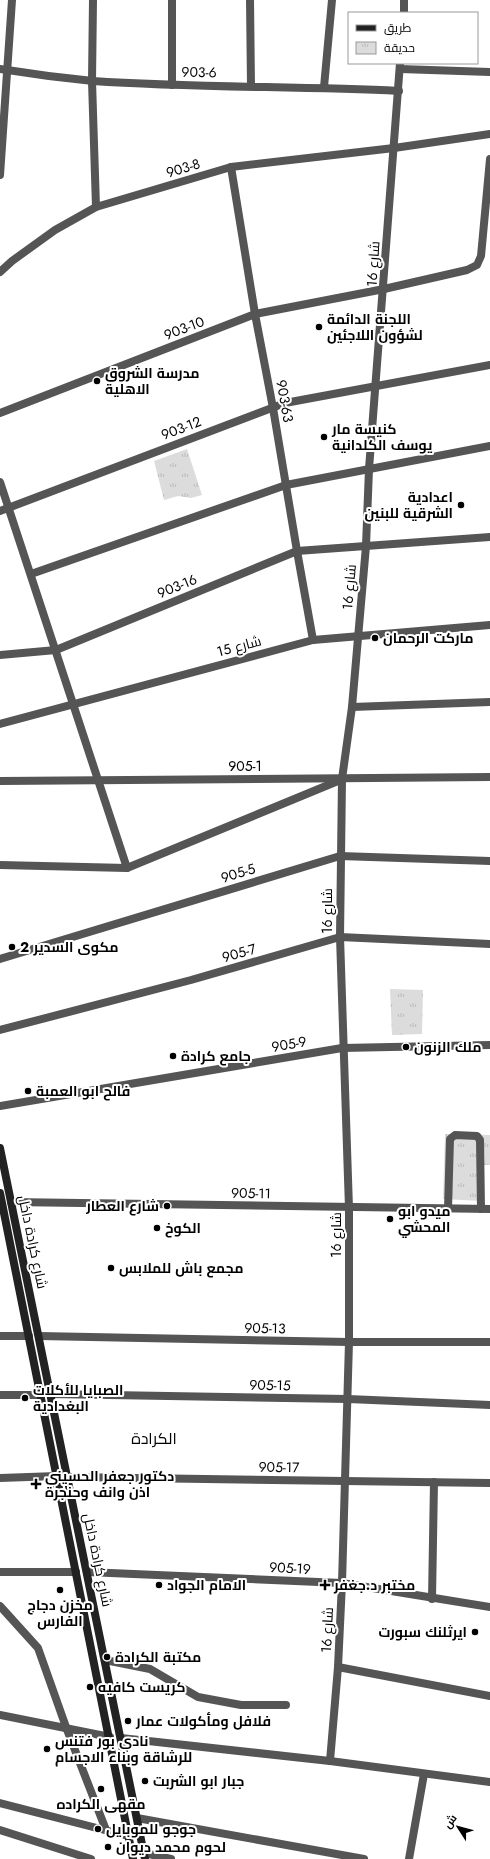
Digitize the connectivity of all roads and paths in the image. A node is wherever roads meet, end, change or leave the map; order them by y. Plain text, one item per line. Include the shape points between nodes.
1 (12, 0) edge
2 (92, 0) edge
3 (172, 0) edge
4 (250, 0) edge
5 (332, 0) edge
6 (404, 0) edge
7 (404, 12) edge
8 (400, 66) edge
9 (4, 70) edge
10 (490, 72) edge
11 (92, 80) junction
12 (172, 85) junction
13 (251, 86) junction
14 (324, 87) junction
15 (399, 92) junction
16 (490, 134) edge
17 (394, 148) junction
18 (490, 159) edge
19 (231, 167) junction
20 (0, 175) edge
21 (96, 207) junction
22 (0, 272) edge
23 (384, 289) junction
24 (255, 314) junction
25 (490, 365) edge
26 (376, 385) junction
27 (273, 408) junction
28 (0, 413) edge
29 (490, 446) edge
30 (370, 469) junction
31 (0, 482) edge
32 (286, 485) junction
33 (4, 510) edge
34 (490, 537) edge
35 (366, 546) junction
36 (297, 551) junction
37 (31, 574) junction
38 (490, 625) edge
39 (358, 635) junction
40 (314, 640) junction
41 (56, 650) junction
42 (0, 655) edge
43 (490, 702) edge
44 (74, 704) junction
45 (352, 708) junction
46 (0, 724) edge
47 (490, 777) edge
48 (342, 779) junction
49 (98, 780) junction
50 (0, 781) edge
51 (340, 856) junction
52 (490, 861) edge
53 (0, 865) edge
54 (127, 868) junction
55 (340, 937) junction
56 (490, 944) edge
57 (0, 959) edge
58 (0, 1030) edge
59 (490, 1044) edge
60 (342, 1048) junction
61 (0, 1106) edge
62 (0, 1148) edge
63 (0, 1193) edge
64 (1, 1202) edge
65 (11, 1202) junction
66 (349, 1208) junction
67 (448, 1209) junction
68 (481, 1209) junction
69 (490, 1209) edge
70 (0, 1336) edge
71 (29, 1336) junction
72 (38, 1336) junction
73 (349, 1342) junction
74 (490, 1342) edge
75 (50, 1394) junction
76 (0, 1395) edge
77 (41, 1395) junction
78 (348, 1399) junction
79 (490, 1405) edge
80 (57, 1476) junction
81 (68, 1477) junction
82 (0, 1478) edge
83 (346, 1480) junction
84 (434, 1482) junction
85 (490, 1483) edge
86 (0, 1572) edge
87 (76, 1572) junction
88 (87, 1572) junction
89 (342, 1583) junction
90 (432, 1599) junction
91 (0, 1606) edge
92 (490, 1607) edge
93 (105, 1660) junction
94 (338, 1667) junction
95 (490, 1696) edge
96 (286, 1705) dead end
97 (0, 1715) edge
98 (66, 1727) junction
99 (110, 1737) junction
100 (121, 1738) junction
101 (330, 1761) junction
102 (424, 1774) junction
103 (490, 1782) edge
104 (0, 1803) edge
105 (137, 1818) junction
106 (0, 1830) edge
107 (106, 1830) junction
108 (128, 1836) junction
109 (145, 1856) edge
110 (91, 1859) edge
111 (133, 1859) edge
112 (171, 1859) edge
113 (364, 1859) edge
114 (409, 1859) edge

1 - 9 street
2 - 11 street
3 - 12 street
4 - 13 street
5 - 14 street
6 - 7 street
8 - 10 street
8 - 15 street, شارع 16
9 - 11 street, 903-6
9 - 20 street
11 - 12 street, 903-6
11 - 21 street
12 - 13 street, 903-6
13 - 14 street, 903-6
14 - 15 street, 903-6
15 - 17 street, شارع 16
16 - 17 street, 903-8
17 - 19 street, 903-8
17 - 23 street, شارع 16
18 - 23 street, 903-10 via 481,256 477,265 467,270
19 - 21 street, 903-8
19 - 24 street, 903-63
21 - 22 street, 903-8 via 55,230
23 - 24 street, 903-10
23 - 26 street, شارع 16
24 - 27 street, 903-63
24 - 28 street, 903-10
25 - 26 street, 903-12
26 - 27 street, 903-12 via 285,403
26 - 30 street, شارع 16
27 - 32 street, 903-63
27 - 33 street, 903-12
29 - 30 street
30 - 32 street
30 - 35 street, شارع 16
31 - 33 street
32 - 36 street, 903-63
32 - 37 street
33 - 37 street
34 - 35 street, 903-16
35 - 36 street, 903-16
35 - 39 street, شارع 16
36 - 40 street, 903-63
36 - 41 street, 903-16
37 - 41 street
38 - 39 street, شارع 15
39 - 40 street, شارع 15
39 - 45 street, شارع 16
40 - 44 street, شارع 15
41 - 42 street, 903-16
41 - 44 street
43 - 45 street
44 - 46 street, شارع 15
44 - 49 street
45 - 48 street, شارع 16
47 - 48 street, 905-1
48 - 49 street, 905-1
48 - 51 street, شارع 16
48 - 54 street
49 - 50 street, 905-1
49 - 54 street
51 - 52 street, 905-5
51 - 55 street, شارع 16
51 - 57 street, 905-5
53 - 54 street
55 - 56 street, 905-7
55 - 58 street, 905-7 via 191,980
55 - 60 street, شارع 16
59 - 60 street, 905-9
60 - 61 street, 905-9
60 - 66 street, شارع 16
62 - 65 main road, شارع كرادة داخل
63 - 64 main road, شارع كرادة داخل
64 - 71 main road, شارع كرادة داخل
65 - 66 street, 905-11
65 - 72 main road, شارع كرادة داخل
66 - 67 street, 905-11
66 - 73 street, شارع 16
67 - 68 street, 905-11
67 - 68 street via 450,1139 455,1135 477,1136 480,1140
68 - 69 street, 905-11
70 - 71 street
71 - 77 main road, شارع كرادة داخل
72 - 73 street, 905-13
72 - 75 main road, شارع كرادة داخل
73 - 74 street, 905-13
73 - 78 street, شارع 16
75 - 78 street, 905-15
75 - 81 main road, شارع كرادة داخل
76 - 77 street
77 - 80 main road, شارع كرادة داخل
78 - 79 street, 905-15
78 - 83 street, شارع 16
80 - 82 street
80 - 87 main road, شارع كرادة داخل
81 - 83 street, 905-17
81 - 88 main road, شارع كرادة داخل
83 - 84 street, 905-17
83 - 89 street, شارع 16
84 - 85 street, 905-17
84 - 90 street
86 - 87 street
87 - 99 main road, شارع كرادة داخل
88 - 89 street, 905-19
88 - 93 main road, شارع كرادة داخل
89 - 90 street, 905-19
89 - 94 street, شارع 16
90 - 92 street, 905-19
91 - 98 street via 38,1648
93 - 96 street via 150,1669 198,1697 241,1705
93 - 100 main road, شارع كرادة داخل
94 - 95 street
94 - 101 street, شارع 16
97 - 98 street
98 - 99 street
98 - 107 street
99 - 108 main road, شارع كرادة داخل
100 - 101 street
100 - 105 main road, شارع كرادة داخل
101 - 102 street
102 - 103 street
102 - 114 street
104 - 107 street
105 - 109 main road, شارع كرادة داخل
105 - 113 street
106 - 110 street
107 - 108 street
108 - 111 main road, شارع كرادة داخل
109 - 112 street

